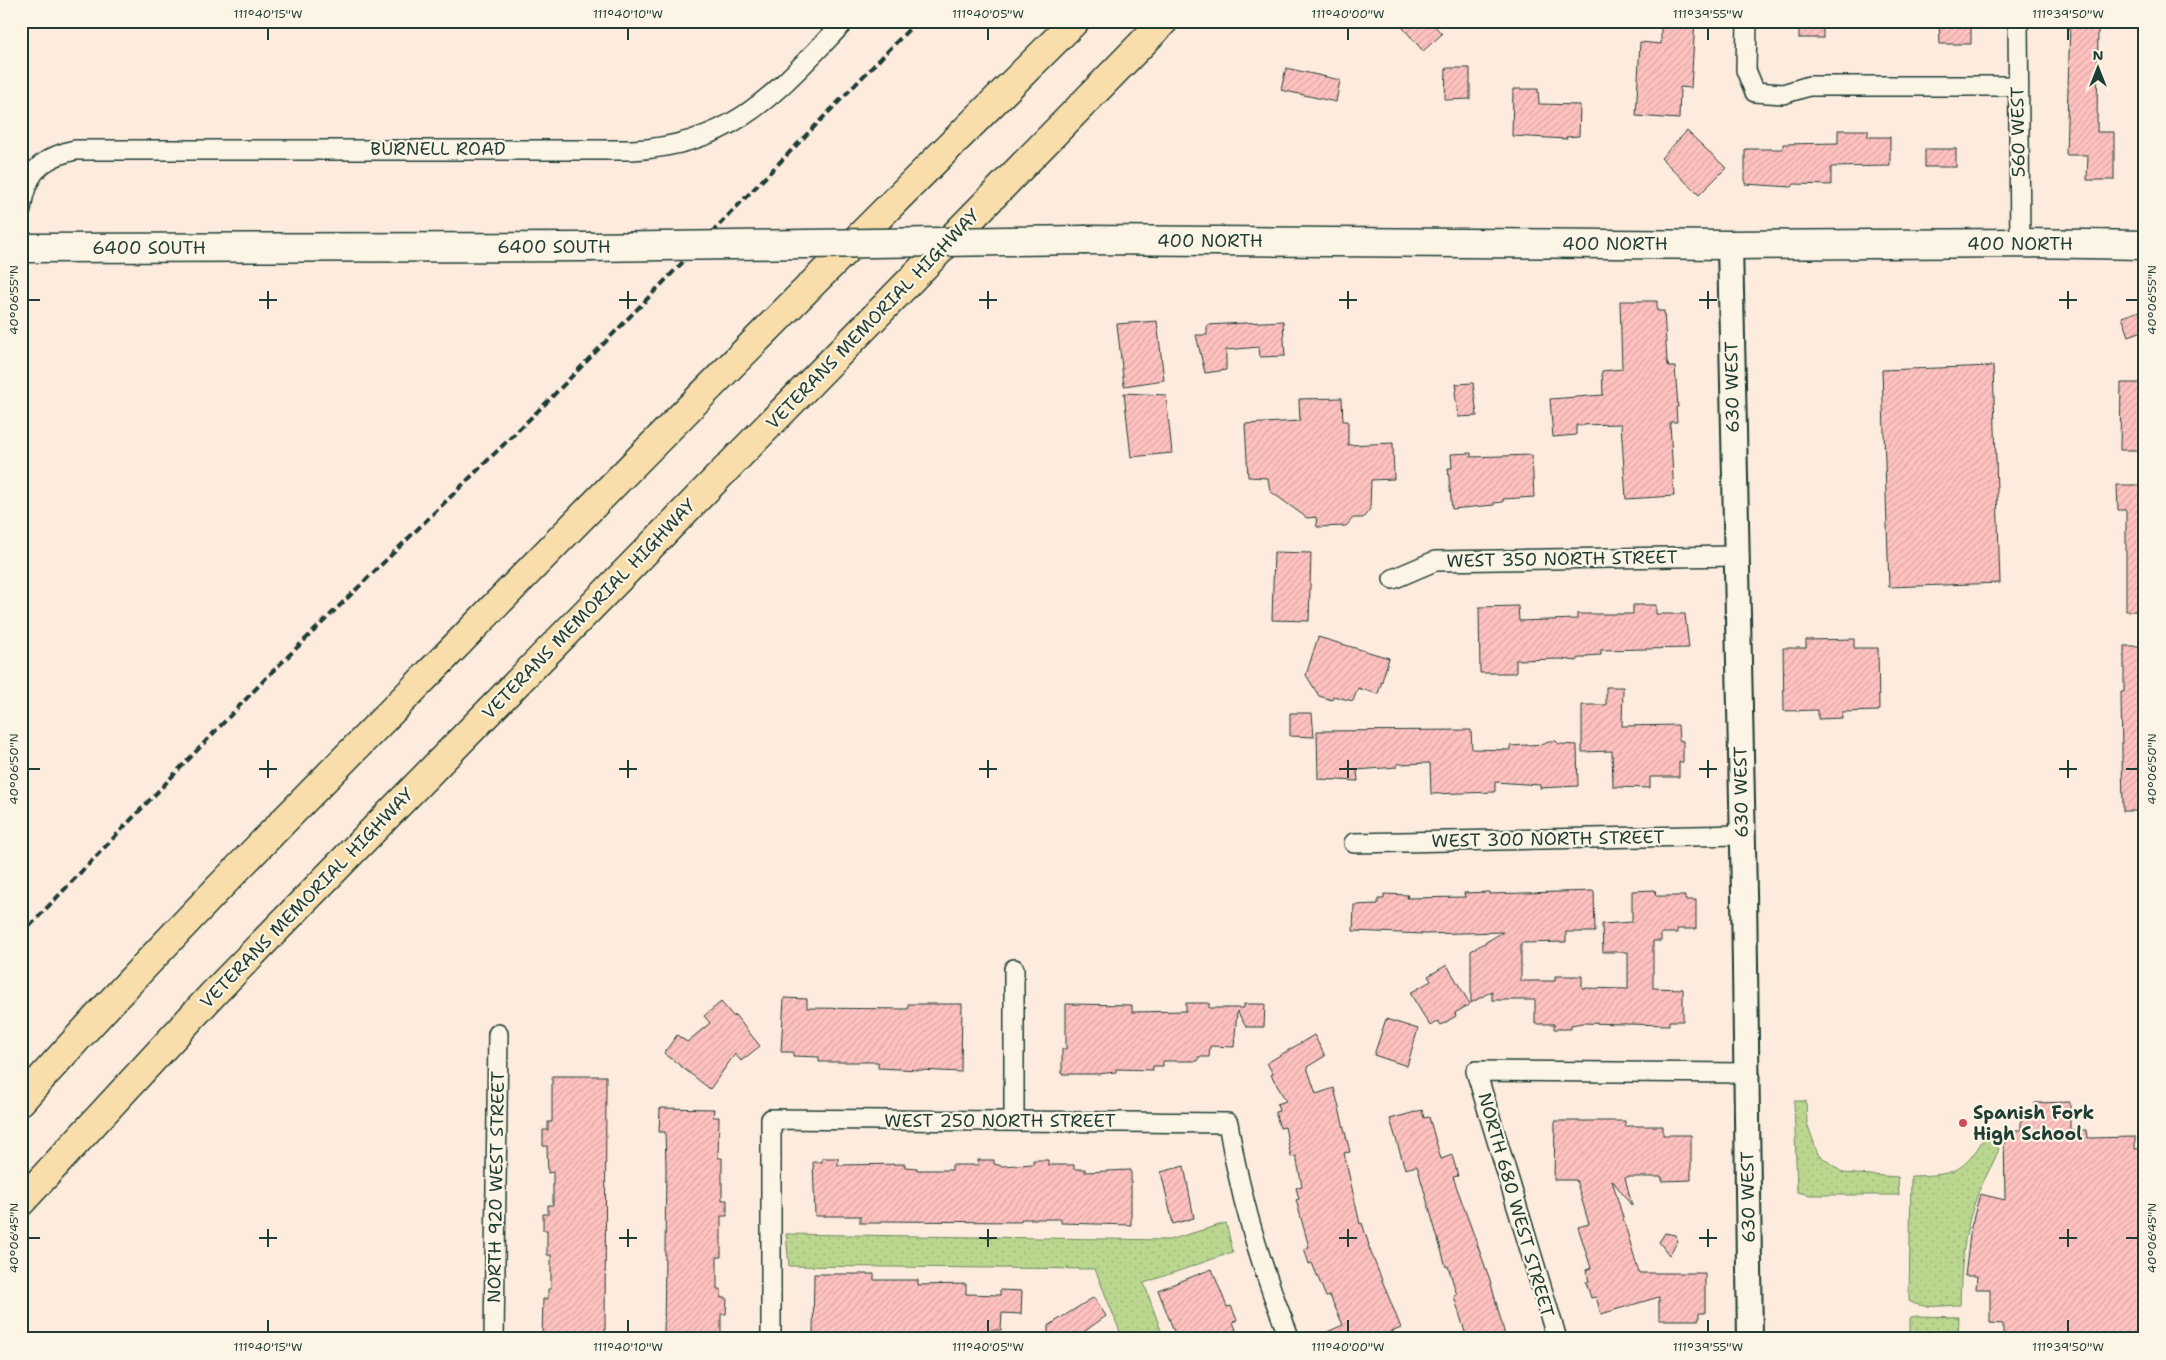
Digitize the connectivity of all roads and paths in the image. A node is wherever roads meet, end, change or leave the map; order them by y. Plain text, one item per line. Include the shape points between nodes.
1 (845, 21) edge
2 (1075, 21) edge
3 (1164, 21) edge
4 (1747, 21) edge
5 (2018, 21) edge
6 (2017, 86) junction
7 (21, 210) edge
8 (1086, 240) joint
9 (21, 241) edge
10 (2020, 243) junction
11 (2145, 244) edge
12 (1730, 245) junction
13 (21, 248) edge
14 (1735, 556) junction
15 (1393, 579) dead end
16 (1742, 835) junction
17 (1354, 843) dead end
18 (1014, 969) dead end
19 (498, 1034) dead end
20 (1746, 1073) junction
21 (21, 1101) edge
22 (1014, 1120) junction
23 (21, 1202) edge
24 (494, 1339) edge
25 (770, 1339) edge
26 (1290, 1339) edge
27 (1557, 1339) edge
28 (1750, 1339) edge

1 - 7 street, BURNELL ROAD via 772,96 750,113 680,145 632,150 75,150 46,160 35,170 27,184
2 - 21 highway via 687,409 302,802 110,1001
3 - 23 highway, VETERANS MEMORIAL HIGHWAY via 214,993
4 - 6 street via 1746,70 1755,92 1783,94 1809,86
5 - 6 street, 560 WEST
6 - 10 street, 560 WEST
8 - 12 main road, 400 NORTH
8 - 13 main road, 6400 SOUTH, bridge via 589,248
9 - 13 street
10 - 11 main road, 400 NORTH
10 - 12 main road, 400 NORTH
12 - 14 street, 630 WEST
14 - 15 street, WEST 350 NORTH STREET via 1434,561
14 - 16 street, 630 WEST
16 - 17 street, WEST 300 NORTH STREET
16 - 20 street, 630 WEST
18 - 22 street
19 - 24 street, NORTH 920 WEST STREET
20 - 27 street, NORTH 680 WEST STREET via 1476,1071
20 - 28 street, 630 WEST
22 - 25 street, WEST 250 NORTH STREET via 771,1119
22 - 26 street, WEST 250 NORTH STREET via 1228,1122 1250,1228 1270,1291

